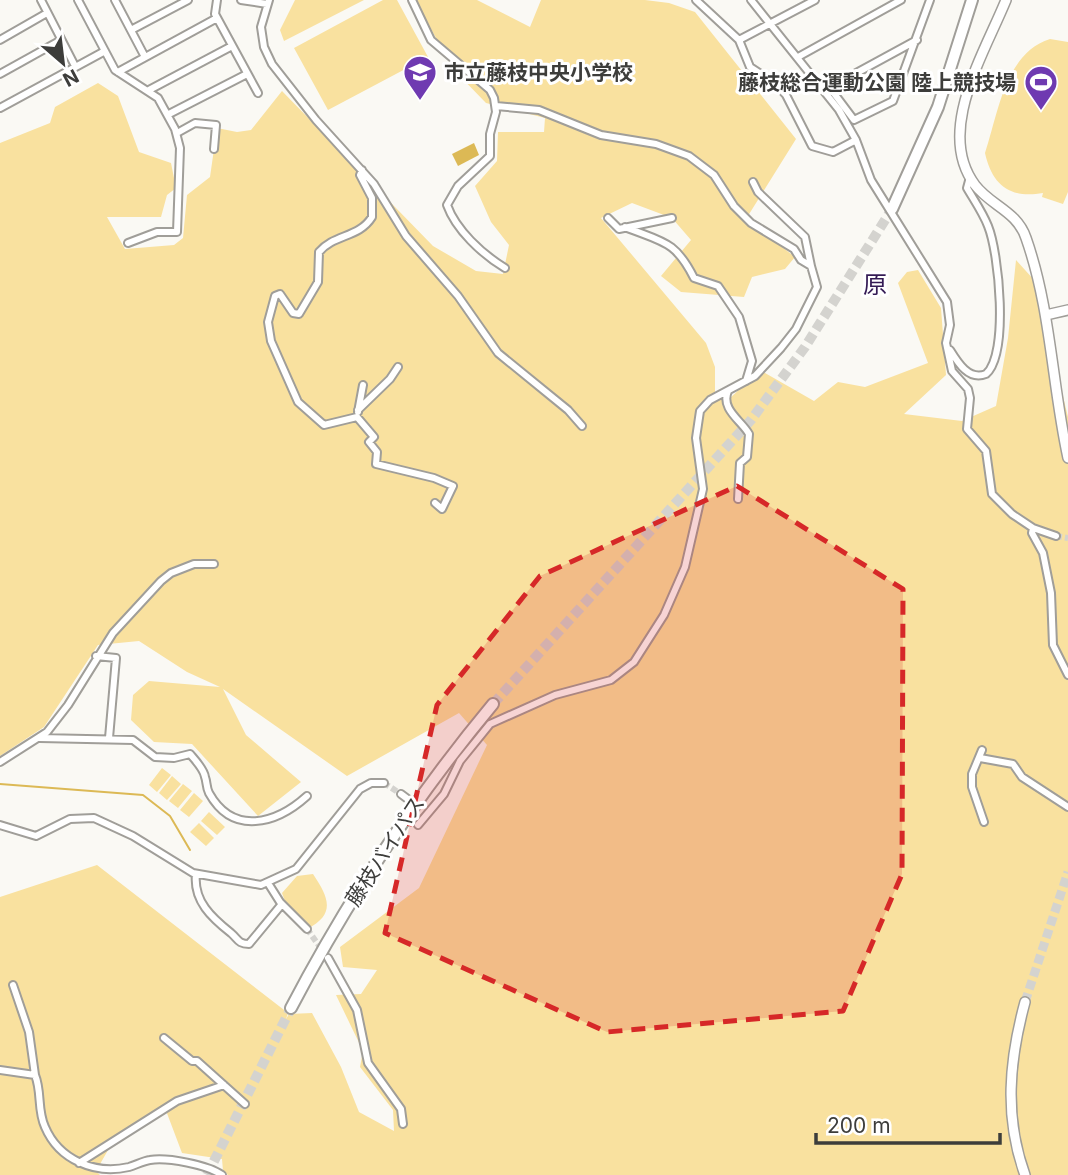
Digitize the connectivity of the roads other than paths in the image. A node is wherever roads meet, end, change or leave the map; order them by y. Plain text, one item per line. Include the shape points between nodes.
1 (41, 0) edge
2 (78, 0) edge
3 (188, 0) edge
4 (217, 0) edge
5 (241, 0) edge
6 (412, 0) edge
7 (696, 0) edge
8 (751, 0) edge
9 (815, 0) edge
10 (901, 0) edge
11 (930, 0) edge
12 (965, 0) edge
13 (972, 0) edge
14 (1006, 0) edge
15 (118, 1) edge
16 (268, 2) edge
17 (891, 2) edge
18 (47, 13) junction
19 (218, 18) junction
20 (771, 25) junction
21 (131, 30) junction
22 (0, 40) edge
23 (61, 40) junction
24 (739, 40) junction
25 (917, 40) junction
26 (232, 46) junction
27 (105, 51) junction
28 (145, 57) junction
29 (798, 57) junction
30 (75, 66) junction
31 (118, 72) junction
32 (0, 74) edge
33 (247, 74) junction
34 (826, 89) junction
35 (149, 90) junction
36 (258, 93) dead end
37 (496, 106) junction
38 (0, 108) edge
39 (169, 114) junction
40 (177, 134) junction
41 (856, 140) junction
42 (214, 149) dead end
43 (362, 170) junction
44 (970, 177) junction
45 (753, 182) dead end
46 (608, 218) dead end
47 (672, 218) dead end
48 (625, 227) junction
49 (128, 243) dead end
50 (811, 266) junction
51 (505, 268) dead end
52 (1068, 310) edge
53 (1046, 315) junction
54 (946, 343) junction
55 (398, 367) dead end
56 (746, 382) junction
57 (363, 385) dead end
58 (728, 391) junction
59 (357, 414) junction
60 (582, 426) dead end
61 (1068, 458) edge
62 (738, 499) dead end
63 (435, 503) dead end
64 (1033, 528) junction
65 (1056, 536) tunnel mouth
66 (214, 564) dead end
67 (96, 656) junction
68 (1068, 675) edge
69 (493, 704) tunnel mouth
70 (40, 738) junction
71 (109, 738) junction
72 (982, 750) dead end
73 (979, 758) junction
74 (0, 762) edge
75 (384, 783) dead end
76 (401, 794) tunnel mouth
77 (307, 796) dead end
78 (409, 800) dead end
79 (1068, 807) edge
80 (984, 822) dead end
81 (0, 825) edge
82 (418, 825) dead end
83 (196, 874) junction
84 (268, 883) junction
85 (282, 904) junction
86 (307, 929) tunnel mouth
87 (328, 958) tunnel mouth
88 (13, 985) dead end
89 (1025, 1002) tunnel mouth
90 (291, 1008) tunnel mouth
91 (164, 1038) dead end
92 (0, 1070) edge
93 (35, 1075) junction
94 (224, 1085) junction
95 (245, 1104) dead end
96 (403, 1124) dead end
97 (79, 1163) junction
98 (222, 1175) edge
99 (1025, 1175) edge

1 - 18 street
2 - 27 street
3 - 21 street
4 - 19 street
5 - 16 street
6 - 37 street via 431,40 490,90
7 - 24 street
8 - 20 street
9 - 20 street
10 - 17 street
11 - 25 street
12 - 13 highway via 935,106 892,209 938,107
14 - 44 street via 959,123 959,151
15 - 21 street
16 - 43 street via 261,27 272,64
17 - 29 street
18 - 22 street
18 - 23 street
19 - 26 street
19 - 28 street
20 - 24 street
20 - 29 street
21 - 28 street
23 - 30 street
23 - 32 street
24 - 41 street via 750,67 786,95 812,146 833,152
25 - 34 street
25 - 34 street via 893,101 854,120
26 - 33 street
26 - 35 street
27 - 30 street
27 - 31 street
28 - 31 street
29 - 34 street
30 - 38 street
31 - 35 street
33 - 36 street
33 - 39 street
34 - 41 street
35 - 39 street
37 - 50 street via 539,110 601,135 656,144 690,156 714,176 751,222 794,249
37 - 51 street via 490,156 458,186 447,205 459,229
39 - 40 street
40 - 42 street via 195,122 216,125
40 - 49 street via 177,232 157,232
41 - 54 street via 871,180 947,302 950,325
43 - 59 street via 360,175 372,198 368,224 319,252 318,282 299,314 278,294 268,322 271,341 298,402 324,425
43 - 60 street via 406,236 458,296 498,353
44 - 53 street via 1021,226
44 - 54 street via 967,188 991,235 1001,312 995,362 986,374 973,375
45 - 50 street via 805,237
46 - 48 street via 618,229
47 - 48 street
48 - 56 street via 669,245 683,255 694,278 724,292 746,332 752,361
50 - 56 street via 816,293 796,329
52 - 53 street
53 - 61 street
54 - 64 street via 952,371 968,389 967,429 986,451 992,494
55 - 59 street
56 - 58 street
57 - 59 street
58 - 62 street via 728,406 749,435 747,457 740,463
58 - 82 street via 701,411 696,438 703,489 685,567 664,615 634,662 611,680 555,695 490,724
59 - 63 street via 374,437 369,442 377,452 376,464 453,486 442,509
64 - 65 street
64 - 68 street via 1051,593 1053,645
66 - 67 street via 194,564 171,573
67 - 70 street via 68,705
67 - 71 street via 116,658
69 - 90 highway, 藤枝バイパス via 411,809 347,908
70 - 71 street
70 - 74 street
71 - 77 street via 133,740 155,757 190,754 205,776 208,792 224,812 241,822 274,816 294,808
72 - 73 street
73 - 79 street via 1013,764 1022,778
73 - 80 street via 972,787
75 - 84 street via 360,789 296,869
76 - 78 street
81 - 83 street via 36,836 70,819 94,818
83 - 84 street
83 - 85 street via 201,902 240,944 249,944
84 - 85 street
85 - 86 street
87 - 96 street via 358,1010 368,1063 401,1109
88 - 93 street via 29,1032
89 - 99 street via 1010,1080 1013,1139
91 - 94 street
92 - 93 street
93 - 97 street via 44,1125 58,1146
94 - 95 street
94 - 97 street via 177,1101
97 - 98 street via 110,1170 150,1160 168,1161 212,1167

